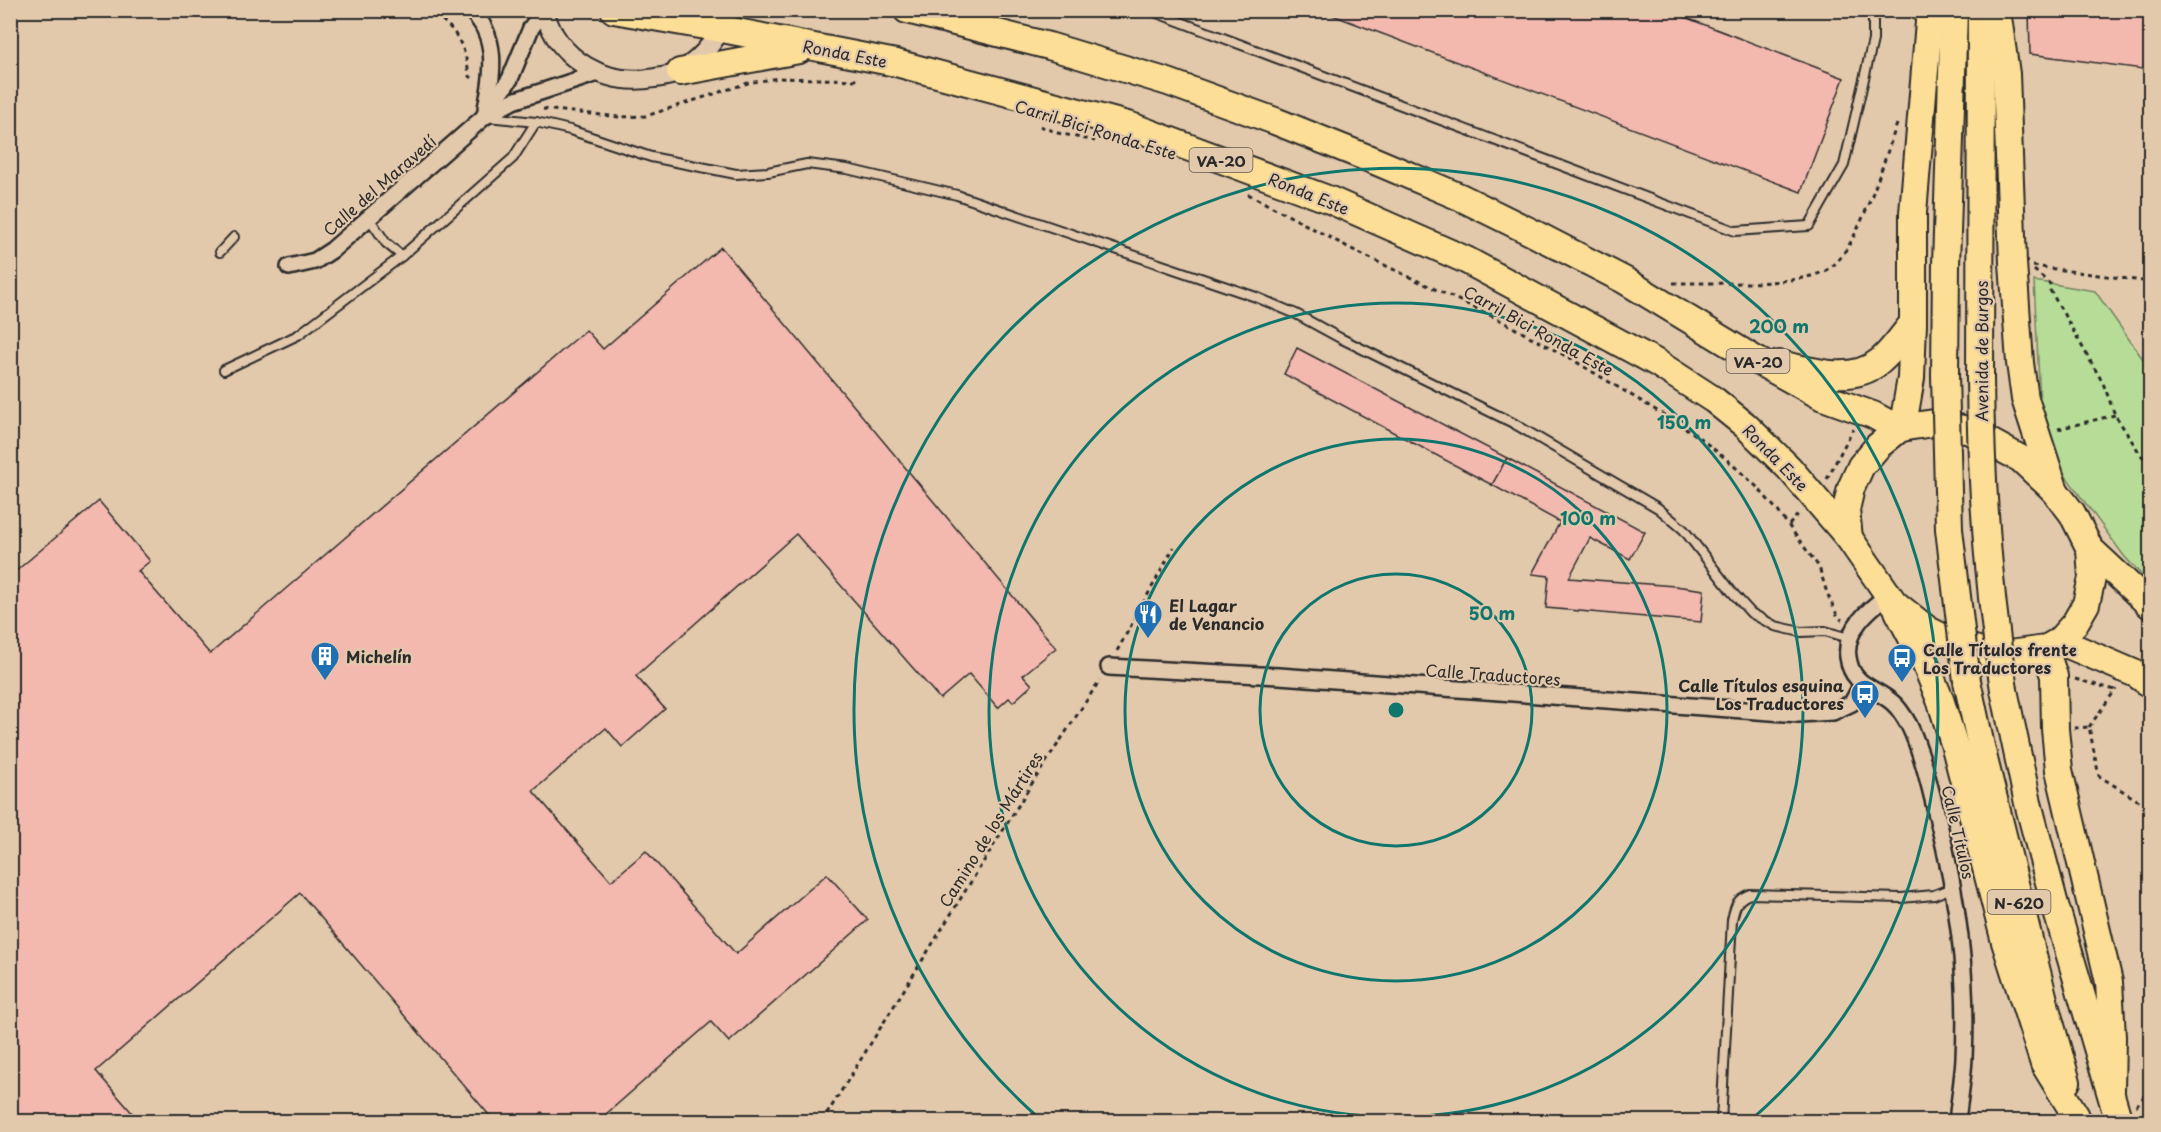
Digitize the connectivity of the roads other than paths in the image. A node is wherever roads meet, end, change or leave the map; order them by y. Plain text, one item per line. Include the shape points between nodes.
1 (470, 10) edge
2 (544, 10) edge
3 (614, 10) edge
4 (907, 10) edge
5 (1149, 10) edge
6 (1873, 10) edge
7 (1930, 10) edge
8 (1954, 10) edge
9 (1981, 10) edge
10 (1997, 10) edge
11 (2006, 10) edge
12 (725, 20) edge
13 (812, 48) junction
14 (680, 72) junction
15 (598, 73) junction
16 (2006, 74) junction
17 (484, 117) junction
18 (536, 122) junction
19 (369, 218) junction
20 (234, 237) dead end
21 (220, 252) dead end
22 (402, 256) junction
23 (289, 267) dead end
24 (1913, 323) junction
25 (1756, 360) junction
26 (224, 370) dead end
27 (1903, 428) junction
28 (2055, 491) junction
29 (1849, 538) junction
30 (2090, 549) junction
31 (1891, 599) junction
32 (2151, 605) edge
33 (1849, 638) junction
34 (2052, 645) junction
35 (1109, 667) road end
36 (1862, 684) junction
37 (2151, 684) edge
38 (1954, 887) junction
39 (2119, 1107) edge
40 (2077, 1119) edge
41 (1721, 1122) edge
42 (1956, 1122) edge

1 - 17 street via 491,44 492,72
2 - 15 street via 559,43
2 - 17 street, Calle del Maravedí via 531,28 510,79
3 - 12 highway, Ronda Este / VA-20
4 - 25 highway, VA-20 via 1049,46 1168,82 1375,161 1624,279
5 - 6 lane via 1735,231 1809,226 1844,165 1873,40
7 - 24 highway via 1913,213
8 - 40 highway, N-620, bridge via 1946,265 1949,529 1966,681
9 - 39 highway, Avenida de Burgos / N-620, bridge via 1981,458 1992,615 2028,803 2055,905
10 - 16 highway
11 - 16 street
12 - 13 highway, Ronda Este / VA-20
12 - 14 street via 705,52
13 - 14 highway
13 - 29 highway, Ronda Este / VA-20 via 896,63 1131,126 1320,196 1445,251 1609,336 1714,400 1745,425 1814,495
14 - 15 street via 640,81 618,80
15 - 17 street, Calle del Maravedí via 513,101
16 - 28 highway via 2020,363 2025,399
17 - 18 lane
17 - 19 street, Calle del Maravedí
18 - 22 lane via 513,158
18 - 33 lane via 651,158 736,174 807,164 946,192 1256,297 1513,423 1658,508 1684,530 1751,613 1775,626 1801,632 1825,631
19 - 22 lane via 386,243
19 - 23 street, Calle del Maravedí via 315,261
20 - 21 lane
22 - 26 lane via 298,334
24 - 25 highway via 1879,362 1859,373 1837,375
24 - 27 highway via 1911,378
25 - 27 highway, VA-20 via 1823,397
27 - 28 highway via 1934,423 1968,430 2021,459
27 - 29 highway, Ronda Este / VA-20 via 1878,446 1851,488 1846,510
28 - 30 highway via 2072,513
29 - 31 highway, Ronda Este / VA-20
30 - 32 highway
30 - 34 highway via 2092,578 2086,604 2075,623
31 - 33 street via 1868,610
31 - 34 highway, Ronda Este / VA-20 via 1928,630 1984,652 2009,654
31 - 40 highway via 1941,702 2005,942 2044,1065
33 - 36 street, Calle Títulos via 1850,668
34 - 37 highway via 2122,681
34 - 39 highway via 2059,770 2109,982
35 - 36 street, Calle Traductores via 1799,714 1833,712 1852,703
36 - 38 street, Calle Títulos via 1895,705 1909,725 1928,778
38 - 41 lane via 1934,895 1901,898 1750,894 1736,903
38 - 42 street, Calle Títulos via 1965,1004 1964,1060

